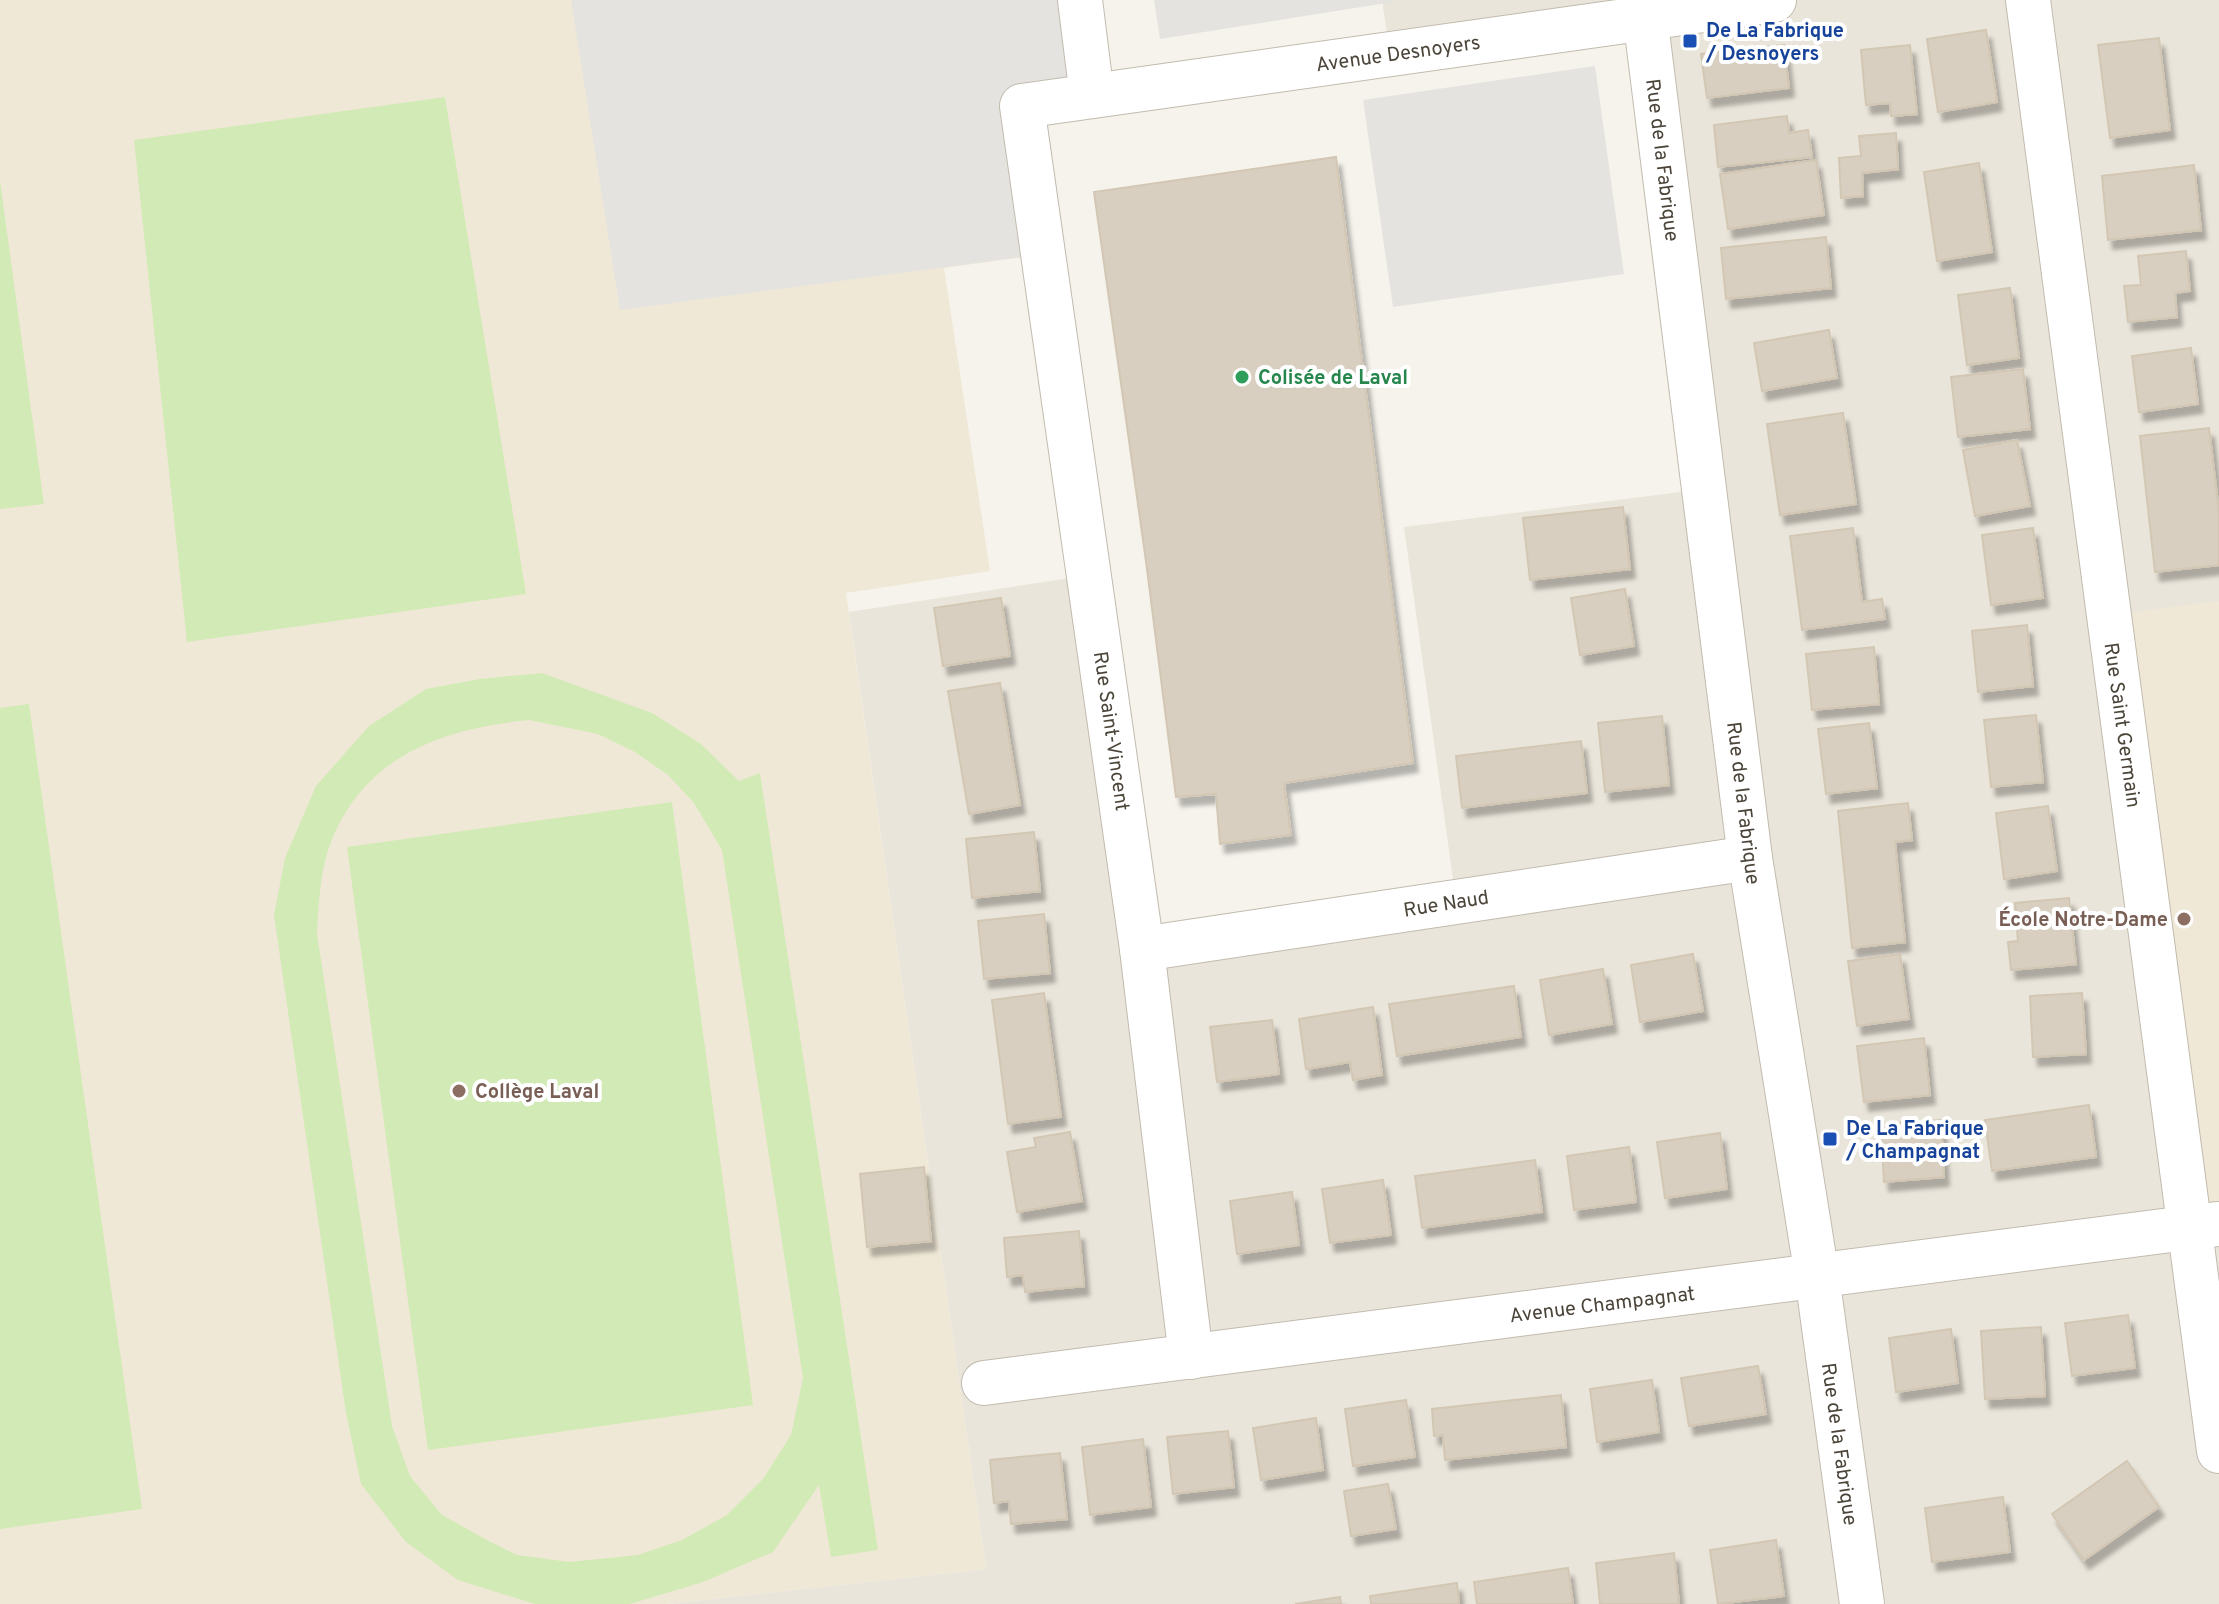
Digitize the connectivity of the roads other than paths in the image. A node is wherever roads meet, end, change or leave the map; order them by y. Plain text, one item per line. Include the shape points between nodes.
1 (1080, 0) edge
2 (1774, 0) edge
3 (2028, 0) edge
4 (1644, 9) edge
5 (1092, 96) junction
6 (1022, 106) joint
7 (1750, 858) junction
8 (1142, 949) junction
9 (2204, 1226) edge
10 (1817, 1276) junction
11 (1191, 1357) junction
12 (984, 1383) dead end
13 (2219, 1451) edge
14 (1862, 1604) edge

1 - 5 street
2 - 4 street, Avenue Desnoyers
3 - 9 street, Rue Saint Germain
4 - 5 street, Avenue Desnoyers
4 - 7 street, Rue de la Fabrique
5 - 6 street, Avenue Desnoyers
6 - 8 street, Rue Saint-Vincent
7 - 8 street, Rue Naud
7 - 10 street, Rue de la Fabrique
8 - 11 street, Rue Saint-Vincent
9 - 10 street, Avenue Champagnat
9 - 13 street, Rue Saint Germain
10 - 11 street, Avenue Champagnat
10 - 14 street, Rue de la Fabrique
11 - 12 street, Avenue Champagnat

